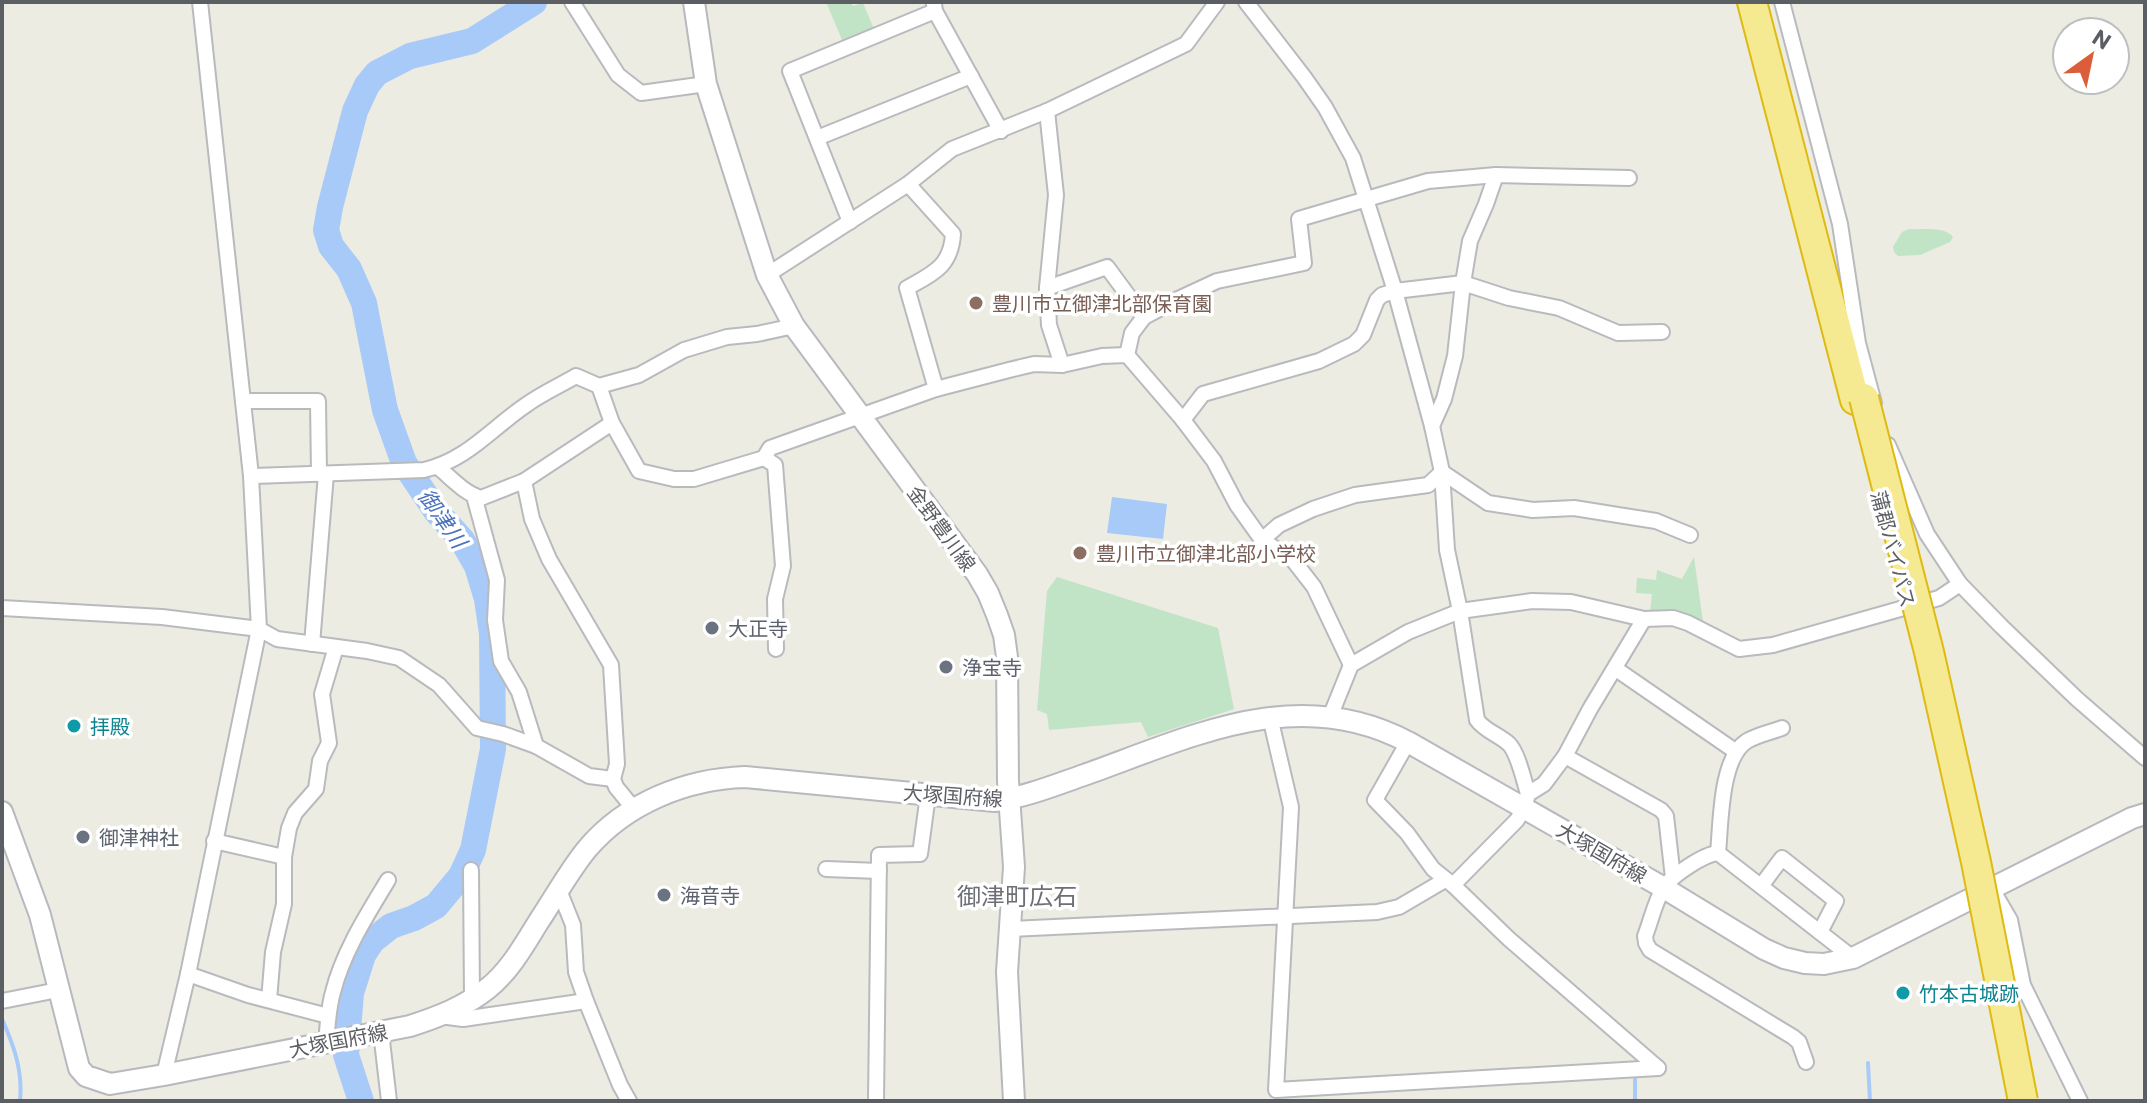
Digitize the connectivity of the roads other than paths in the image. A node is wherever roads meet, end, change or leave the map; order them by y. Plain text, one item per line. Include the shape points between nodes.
1 (200, 2) edge
2 (572, 2) edge
3 (694, 2) edge
4 (1217, 2) edge
5 (1246, 2) edge
6 (1752, 2) edge
7 (1761, 2) edge
8 (1782, 2) edge
9 (934, 7) edge
10 (971, 76) junction
11 (706, 84) junction
12 (1047, 111) junction
13 (1001, 131) junction
14 (817, 138) junction
15 (1496, 175) junction
16 (1629, 178) dead end
17 (908, 184) junction
18 (1365, 201) junction
19 (850, 222) junction
20 (767, 275) junction
21 (1463, 283) junction
22 (1047, 288) junction
23 (1395, 291) junction
24 (1144, 317) junction
25 (794, 326) junction
26 (1662, 332) dead end
27 (1127, 355) junction
28 (1062, 365) junction
29 (599, 386) junction
30 (936, 389) junction
31 (1859, 399) junction
32 (243, 401) junction
33 (861, 417) junction
34 (1183, 420) junction
35 (612, 423) junction
36 (1432, 426) junction
37 (764, 458) junction
38 (438, 467) junction
39 (1442, 472) junction
40 (322, 474) junction
41 (251, 476) junction
42 (524, 481) junction
43 (474, 496) junction
44 (1690, 535) dead end
45 (1262, 540) junction
46 (1960, 584) junction
47 (2, 608) edge
48 (1460, 611) junction
49 (1644, 619) junction
50 (259, 629) junction
51 (312, 644) junction
52 (336, 647) junction
53 (776, 649) dead end
54 (1351, 665) junction
55 (1616, 669) junction
56 (1270, 717) junction
57 (1330, 717) junction
58 (1782, 728) dead end
59 (1408, 742) junction
60 (536, 746) junction
61 (1735, 751) junction
62 (1565, 756) junction
63 (2145, 758) edge
64 (613, 779) junction
65 (928, 795) junction
66 (1011, 799) junction
67 (1526, 801) junction
68 (634, 809) junction
69 (2, 812) edge
70 (2145, 814) edge
71 (214, 841) junction
72 (1718, 853) junction
73 (284, 857) junction
74 (826, 869) dead end
75 (471, 870) dead end
76 (879, 871) junction
77 (388, 880) dead end
78 (1449, 882) junction
79 (1669, 883) junction
80 (1761, 886) junction
81 (1992, 889) junction
82 (559, 890) junction
83 (1286, 915) junction
84 (1009, 929) junction
85 (1820, 932) junction
86 (1853, 958) junction
87 (188, 974) junction
88 (58, 990) junction
89 (472, 999) junction
90 (269, 1000) junction
91 (2, 1001) edge
92 (586, 1001) junction
93 (328, 1016) junction
94 (440, 1016) junction
95 (381, 1032) junction
96 (340, 1040) junction
97 (1806, 1062) dead end
98 (164, 1075) junction
99 (110, 1093) edge
100 (389, 1101) edge
101 (629, 1101) edge
102 (876, 1101) edge
103 (1014, 1101) edge
104 (2015, 1101) edge
105 (2023, 1101) edge
106 (2080, 1101) edge

1 - 32 street
2 - 11 street via 618,75 641,93
3 - 11 main road, 金野豊川線
4 - 12 street via 1186,44
5 - 18 street via 1325,107 1353,158
6 - 31 highway, 蒲郡バイパス
7 - 31 highway, 蒲郡バイパス
8 - 46 street via 1840,224 1858,343 1879,423 1927,534
9 - 10 street
9 - 14 street via 790,71
10 - 13 street
10 - 14 street
11 - 20 main road, 金野豊川線
12 - 13 street
12 - 22 street via 1056,195
13 - 17 street via 952,149
14 - 19 street
15 - 16 street
15 - 18 street via 1428,181
15 - 21 street via 1470,241
17 - 19 street
17 - 30 street via 953,234 941,269 907,288
18 - 23 street
18 - 24 street via 1299,219 1304,263 1217,281
19 - 20 street
20 - 25 main road, 金野豊川線
21 - 23 street
21 - 26 street via 1559,308 1618,333
21 - 36 street via 1455,356
22 - 24 street via 1107,267
22 - 28 street via 1049,325
23 - 34 street via 1377,300 1354,344 1319,361 1203,394
23 - 36 street
24 - 27 street via 1132,333
25 - 29 street via 713,341 639,375
25 - 33 main road, 金野豊川線
27 - 28 street
27 - 34 street
28 - 30 street via 1034,364
29 - 35 street
29 - 38 street via 576,376
30 - 33 street
31 - 104 highway, 蒲郡バイパス via 1953,788
31 - 105 highway, 蒲郡バイパス, bridge via 1929,652
32 - 40 street via 318,401
32 - 41 street
33 - 37 street via 770,448
33 - 66 main road, 金野豊川線 via 963,554 997,615 1007,657
34 - 45 street
35 - 37 street via 639,471 694,479
35 - 42 street
36 - 39 street
37 - 53 street via 775,465 783,566 775,599
38 - 40 street
38 - 43 street
39 - 44 street via 1488,503 1587,510 1656,521
39 - 45 street via 1428,485 1355,495 1313,509
39 - 48 street via 1447,550
40 - 41 street
40 - 51 street
41 - 50 street
42 - 43 street
42 - 64 street via 549,559 611,665 617,764
43 - 60 street via 497,580 501,661 519,692
45 - 54 street via 1293,560 1314,587
46 - 49 street via 1939,598 1773,645 1739,649 1673,618
46 - 63 street
47 - 50 street via 162,617
48 - 49 street via 1532,601 1571,602
48 - 54 street via 1408,632
48 - 67 street via 1477,720 1514,751
49 - 55 street
50 - 51 street via 277,639
50 - 71 street
51 - 52 street
52 - 60 street via 399,658 439,685 477,728
52 - 73 street via 322,694 329,743 316,789 289,828
54 - 57 street
55 - 61 street
55 - 62 street
56 - 57 main road, 大塚国府線
56 - 66 main road, 大塚国府線 via 1201,734
56 - 83 street via 1291,807
57 - 59 main road, 大塚国府線 via 1371,725
58 - 61 street
59 - 67 main road, 大塚国府線
59 - 78 street via 1375,800
60 - 64 street via 589,776
61 - 72 street via 1723,795
62 - 67 street
62 - 79 street via 1666,816
64 - 68 street
65 - 66 main road, 大塚国府線
65 - 68 main road, 大塚国府線 via 745,777 687,786
65 - 76 street via 920,854 879,855
66 - 84 main road, 金野豊川線 via 1014,890
67 - 78 street via 1517,820
67 - 79 main road, 大塚国府線
68 - 82 main road, 大塚国府線 via 588,848
69 - 88 main road, 大塚国府線 via 40,915
70 - 81 main road, 大塚国府線
71 - 73 street
71 - 87 street
72 - 79 street via 1708,854
72 - 80 street
73 - 90 street via 284,904
74 - 76 street
75 - 89 street
76 - 102 street
77 - 93 street via 360,925
78 - 83 street via 1377,912
78 - 83 street via 1658,1068 1276,1090
79 - 86 main road, 大塚国府線 via 1784,958 1824,964
79 - 97 street via 1645,936 1650,950 1793,1037
80 - 85 street
80 - 85 street via 1782,858 1836,901
81 - 86 main road, 大塚国府線
81 - 106 street via 2010,920 2023,985
82 - 89 main road, 大塚国府線 via 513,962
82 - 92 street via 573,925 576,972
83 - 84 street
84 - 103 main road, 金野豊川線
85 - 86 street
87 - 90 street
87 - 98 street
88 - 91 street
88 - 99 main road, 大塚国府線 via 79,1068
89 - 94 main road, 大塚国府線
90 - 93 street
92 - 94 street via 463,1019
92 - 101 street
93 - 96 street
94 - 95 main road, 大塚国府線
95 - 96 main road, 大塚国府線
95 - 100 street
96 - 98 main road, 大塚国府線
98 - 99 main road, 大塚国府線

